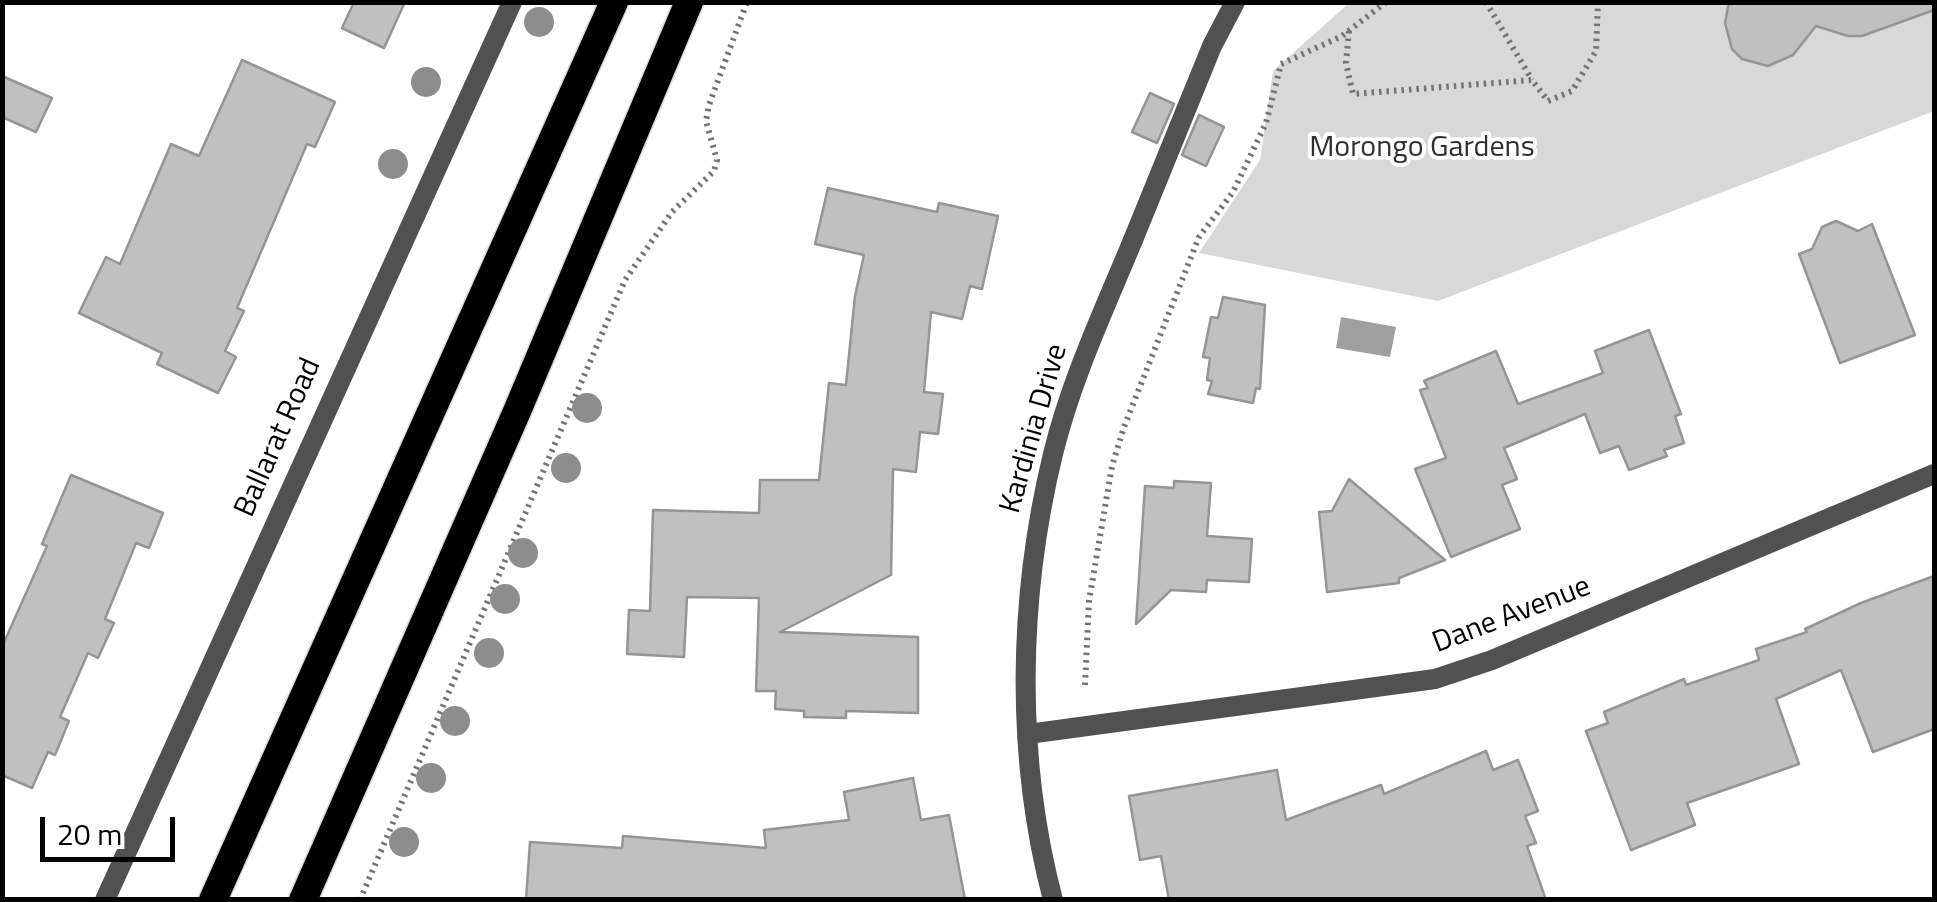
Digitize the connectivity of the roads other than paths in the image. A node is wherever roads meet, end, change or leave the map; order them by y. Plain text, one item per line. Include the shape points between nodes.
1 (512, 2) edge
2 (614, 2) edge
3 (689, 2) edge
4 (1236, 2) edge
5 (1934, 474) edge
6 (1028, 734) junction
7 (105, 900) edge
8 (213, 900) edge
9 (303, 900) edge
10 (1053, 900) edge

1 - 7 street, Ballarat Road
2 - 8 highway
3 - 9 highway
4 - 6 street, Kardinia Drive via 1132,240 1053,452 1030,570
5 - 6 street, Dane Avenue via 1435,679
6 - 10 street, Kardinia Drive

